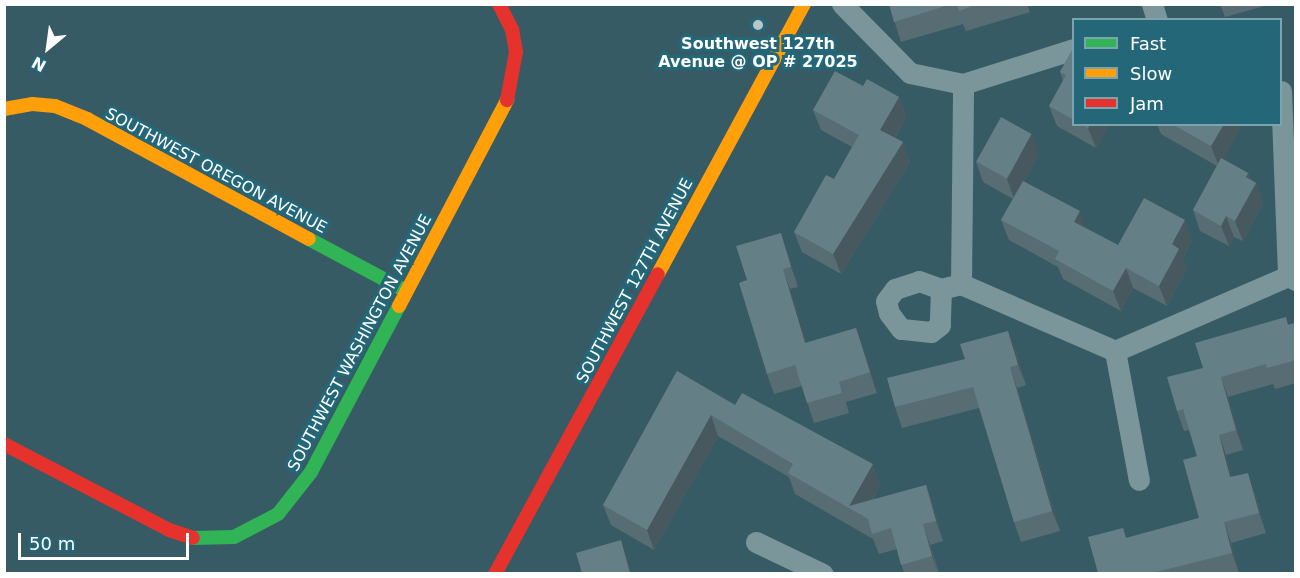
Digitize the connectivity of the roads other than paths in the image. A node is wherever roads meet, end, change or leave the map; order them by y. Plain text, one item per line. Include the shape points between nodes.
1 (499, 4) edge
2 (804, 4) edge
3 (842, 4) edge
4 (1072, 50) edge
5 (963, 84) junction
6 (1296, 84) edge
7 (1282, 91) edge
8 (1282, 108) edge
9 (4, 109) edge
10 (1292, 278) edge
11 (406, 291) junction
12 (1115, 351) junction
13 (4, 444) edge
14 (1139, 480) dead end
15 (756, 542) dead end
16 (495, 573) edge
17 (823, 573) edge

1 - 11 street, SOUTHWEST WASHINGTON AVENUE via 512,29 516,52 506,103
2 - 16 street, SOUTHWEST 127TH AVENUE
3 - 5 street via 910,73
4 - 5 street
5 - 12 street via 951,287
6 - 7 street
8 - 10 street
9 - 11 street, SOUTHWEST OREGON AVENUE via 32,104 55,106 87,119
10 - 12 street
11 - 13 street, SOUTHWEST WASHINGTON AVENUE via 296,494 278,514 234,537 192,538 169,530
12 - 14 street
15 - 17 street

